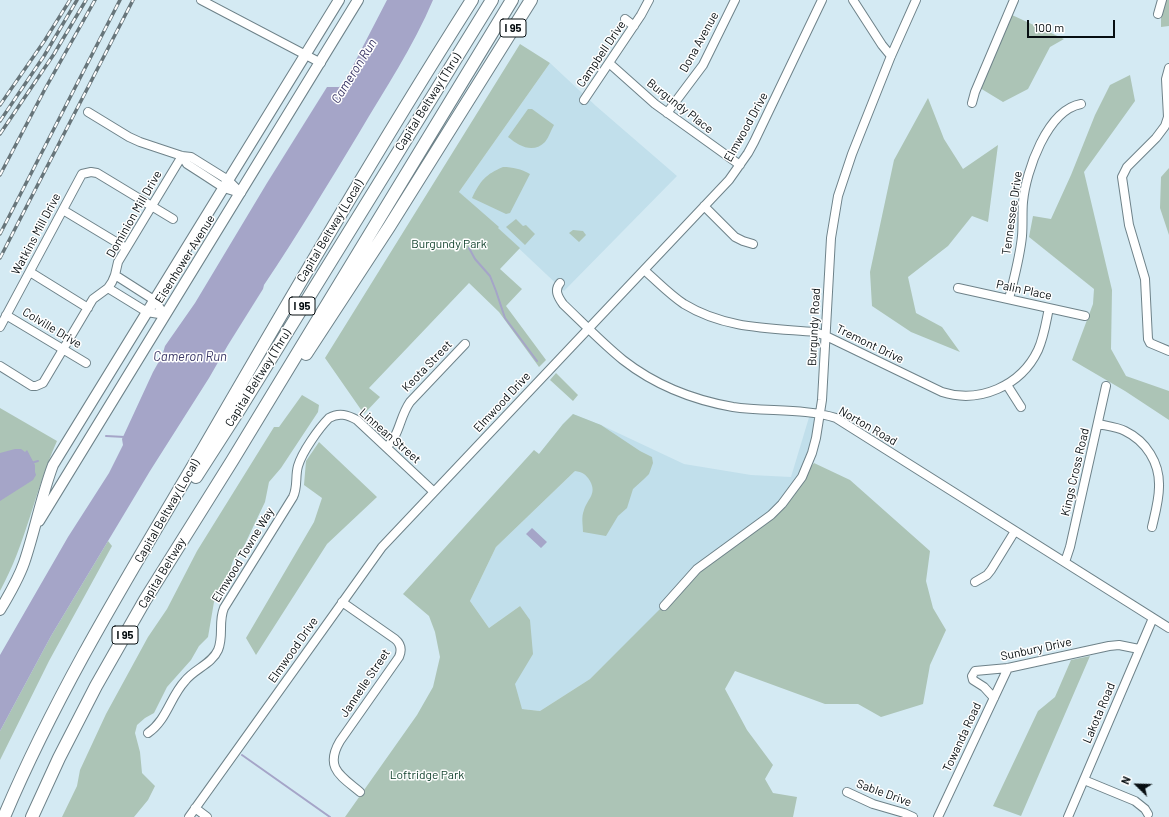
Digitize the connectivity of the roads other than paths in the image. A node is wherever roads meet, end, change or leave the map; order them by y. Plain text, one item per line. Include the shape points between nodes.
1 (201, 0) edge
2 (339, 0) edge
3 (358, 0) edge
4 (472, 0) edge
5 (492, 0) edge
6 (512, 0) edge
7 (531, 0) edge
8 (649, 0) edge
9 (735, 0) edge
10 (822, 0) edge
11 (854, 0) edge
12 (916, 0) edge
13 (1014, 0) edge
14 (1162, 0) edge
15 (1158, 14) dead end
16 (624, 19) dead end
17 (634, 26) junction
18 (306, 55) junction
19 (891, 56) junction
20 (320, 63) junction
21 (609, 63) junction
22 (1169, 68) edge
23 (584, 100) dead end
24 (972, 103) dead end
25 (1081, 104) dead end
26 (88, 112) dead end
27 (667, 113) junction
28 (182, 156) junction
29 (740, 165) junction
30 (226, 184) junction
31 (241, 193) junction
32 (151, 206) junction
33 (704, 206) junction
34 (63, 210) junction
35 (173, 219) dead end
36 (753, 244) dead end
37 (126, 248) junction
38 (644, 270) junction
39 (30, 272) junction
40 (115, 275) junction
41 (560, 283) dead end
42 (108, 288) junction
43 (958, 288) dead end
44 (1010, 299) junction
45 (154, 300) junction
46 (88, 308) junction
47 (1049, 308) junction
48 (147, 312) junction
49 (6, 315) junction
50 (165, 315) junction
51 (1085, 316) dead end
52 (0, 327) edge
53 (588, 328) junction
54 (826, 336) junction
55 (465, 344) dead end
56 (64, 349) junction
57 (1169, 351) edge
58 (86, 362) dead end
59 (0, 366) edge
60 (1007, 385) junction
61 (1106, 386) dead end
62 (1021, 407) dead end
63 (820, 415) junction
64 (326, 421) joint
65 (1098, 424) junction
66 (386, 448) junction
67 (232, 461) junction
68 (434, 492) junction
69 (1152, 527) dead end
70 (33, 531) junction
71 (1015, 531) junction
72 (1065, 562) junction
73 (976, 582) dead end
74 (342, 602) junction
75 (664, 606) dead end
76 (0, 610) edge
77 (109, 610) junction
78 (1153, 618) junction
79 (1169, 628) edge
80 (1139, 649) junction
81 (1008, 668) junction
82 (994, 698) junction
83 (148, 733) dead end
84 (1084, 780) junction
85 (360, 792) dead end
86 (847, 792) dead end
87 (195, 808) junction
88 (1148, 814) dead end
89 (4, 817) edge
90 (32, 817) edge
91 (189, 817) edge
92 (208, 817) edge
93 (913, 817) edge
94 (938, 817) edge
95 (1068, 817) edge

1 - 18 street
2 - 18 main road, Eisenhower Avenue
3 - 20 main road, Eisenhower Avenue
4 - 77 highway, Capital Beltway (Local) / I 95 via 323,244
5 - 77 highway, Capital Beltway (Thru) / I 95 via 241,407
6 - 67 highway, Capital Beltway (Thru) / I 95
7 - 67 highway, I 95 via 389,228 278,398
8 - 17 street, Campbell Drive
9 - 27 street, Dona Avenue via 703,65
10 - 29 street, Elmwood Drive via 754,142
11 - 19 street
12 - 19 street, Burgundy Road
13 - 24 street
14 - 15 street
16 - 17 street
17 - 21 street, Campbell Drive
18 - 20 street
18 - 30 main road, Eisenhower Avenue
19 - 54 street, Burgundy Road via 838,196 831,238
20 - 31 main road, Eisenhower Avenue
21 - 23 street, Campbell Drive
21 - 27 street, Burgundy Place
22 - 57 street via 1166,79 1168,117 1165,126 1127,167 1122,177 1129,225 1145,279 1148,339 1150,343
25 - 44 street, Tennessee Drive via 1064,111 1048,131 1035,154 1024,194 1022,236
26 - 28 street via 129,136
27 - 29 street, Burgundy Place
28 - 30 street via 191,157
28 - 32 street, Dominion Mill Drive
29 - 33 street, Elmwood Drive
30 - 31 street
30 - 45 main road, Eisenhower Avenue
31 - 50 main road, Eisenhower Avenue
32 - 34 street, Watkins Mill Drive via 97,173 91,172 82,174
32 - 35 street
32 - 37 street, Dominion Mill Drive
33 - 36 street via 735,237
33 - 38 street, Elmwood Drive
34 - 37 street
34 - 39 street, Watkins Mill Drive
37 - 40 street, Dominion Mill Drive via 118,262
38 - 53 street, Elmwood Drive
38 - 54 street, Tremont Drive via 683,303 714,319 745,326 815,332
39 - 46 street
39 - 49 street, Watkins Mill Drive
40 - 42 street, Dominion Mill Drive
40 - 45 street
41 - 53 street, Norton Road via 557,286 559,299
42 - 46 street, Dominion Mill Drive via 94,299
42 - 48 street
43 - 44 street, Palin Place
44 - 47 street, Palin Place
45 - 48 main road, Eisenhower Avenue
45 - 50 street
46 - 56 street, Dominion Mill Drive
47 - 51 street, Palin Place
47 - 60 street, Tremont Drive via 1042,341 1034,358
48 - 50 street
48 - 70 main road, Eisenhower Avenue via 53,465 44,486
49 - 52 street, Watkins Mill Drive
49 - 56 street, Colville Drive
50 - 70 main road, Eisenhower Avenue
53 - 63 street, Norton Road via 613,352 635,368 658,383 683,394 734,407
53 - 68 street, Elmwood Drive
54 - 60 street, Tremont Drive via 947,394 974,395
54 - 63 street, Burgundy Road
55 - 66 street, Keota Street via 410,402 395,438
56 - 58 street, Colville Drive
56 - 59 street, Dominion Mill Drive via 43,384 36,386
60 - 62 street
61 - 65 street, Kings Cross Road
63 - 71 street, Norton Road via 841,421
63 - 75 street, Burgundy Road via 812,453 802,477 782,504 771,515 697,569
64 - 66 street, Linnean Street via 338,414 352,418
64 - 83 street, Elmwood Towne Way via 300,459 293,497 224,608 220,621 221,642 217,652 184,681 161,722
65 - 69 street via 1120,429 1132,435 1145,446 1153,459 1158,472 1159,486
65 - 72 street, Kings Cross Road
66 - 68 street, Linnean Street
67 - 90 highway, Capital Beltway / I 95 via 113,655 59,758
68 - 74 street, Elmwood Drive via 382,546
70 - 76 main road, Eisenhower Avenue via 20,572
71 - 72 street, Norton Road
71 - 73 street via 991,570
72 - 78 street, Norton Road
74 - 85 street, Jannelle Street via 395,639 401,650 399,657 329,760
74 - 87 street, Elmwood Drive
77 - 89 highway, I 95 via 48,724
78 - 79 street, Norton Road
78 - 80 street, Lakota Road
80 - 81 street, Sunbury Drive via 1109,646
80 - 84 street, Lakota Road
81 - 82 street, Towanda Road
81 - 82 street, Sunbury Drive via 978,670 973,673 973,680
82 - 94 street, Towanda Road
84 - 88 street via 1135,802
84 - 95 street, Lakota Road
86 - 93 street, Sable Drive via 873,804
87 - 91 street, Elmwood Drive
87 - 92 street

